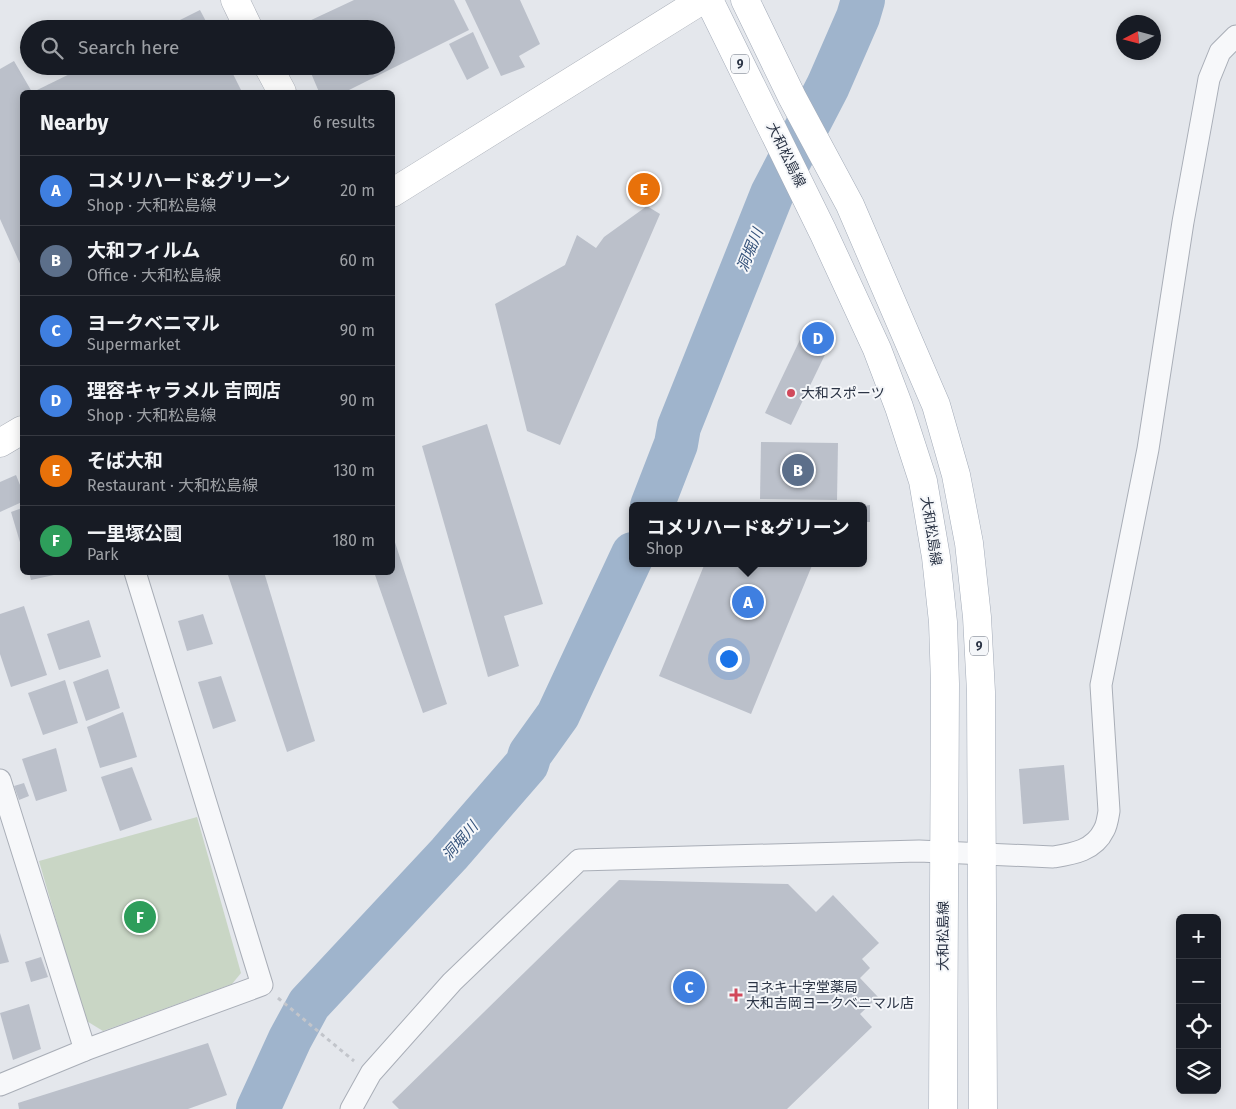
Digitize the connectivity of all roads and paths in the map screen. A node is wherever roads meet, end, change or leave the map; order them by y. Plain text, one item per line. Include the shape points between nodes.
1 (235, 0) edge
2 (702, 0) edge
3 (708, 0) edge
4 (746, 0) edge
5 (245, 20) edge
6 (1236, 36) edge
7 (273, 75) edge
8 (281, 90) edge
9 (395, 191) edge
10 (20, 431) edge
11 (0, 444) edge
12 (136, 575) edge
13 (0, 780) edge
14 (944, 852) junction
15 (982, 854) junction
16 (262, 986) junction
17 (85, 1050) junction
18 (365, 1069) junction
19 (0, 1085) edge
20 (351, 1109) edge
21 (943, 1109) edge
22 (983, 1109) edge

1 - 5 main road
2 - 9 main road
3 - 14 main road, 大和松島線 / 9 via 877,349 922,481 936,557 943,622
4 - 15 main road, 9 via 792,97 850,205 936,405 956,475 969,543 977,616
6 - 15 street via 1220,52 1209,79 1148,449 1101,685 1109,811 1104,831 1092,845 1075,854 1053,857
7 - 8 main road
10 - 11 main road
12 - 16 street
13 - 17 street
14 - 15 street
14 - 18 street via 580,860
14 - 21 main road, 大和松島線 / 9
15 - 22 main road, 9
16 - 17 street
16 - 18 path
17 - 19 street
18 - 20 street

